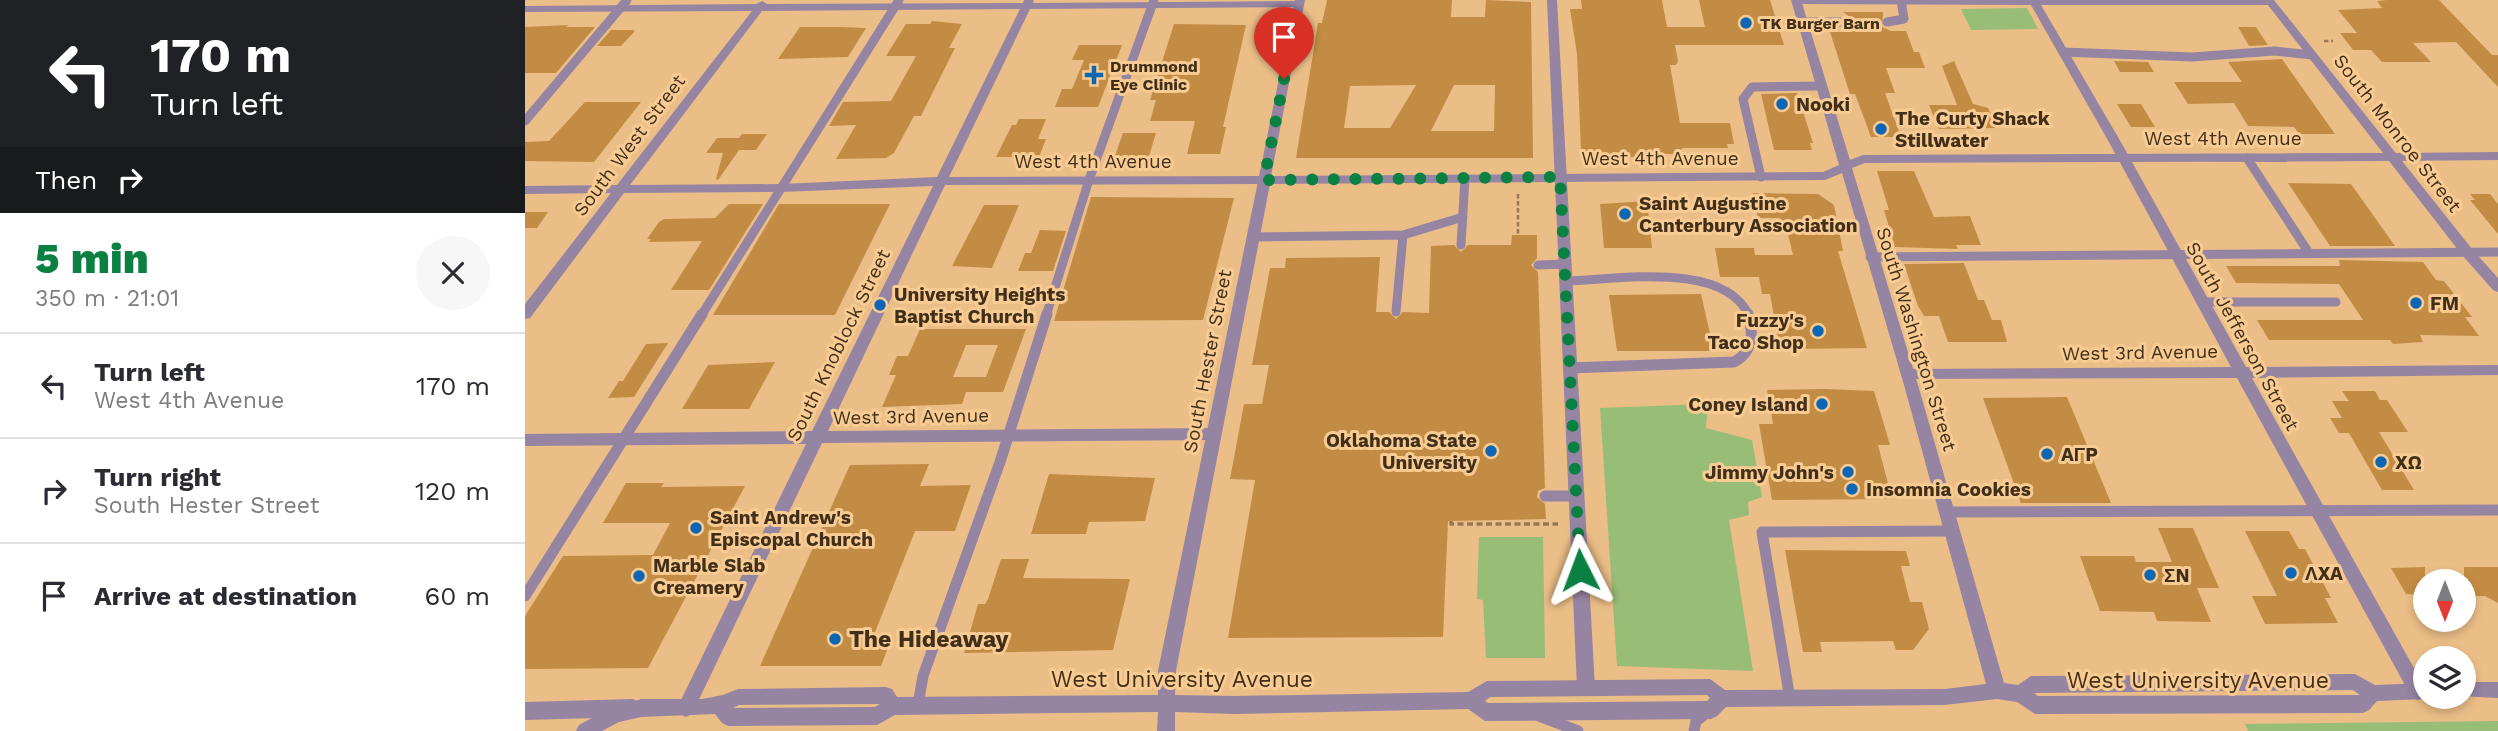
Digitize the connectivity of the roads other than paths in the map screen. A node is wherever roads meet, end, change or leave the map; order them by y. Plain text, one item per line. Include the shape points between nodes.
1 (1552, 0) edge
2 (1796, 1) edge
3 (1901, 1) edge
4 (2034, 1) edge
5 (2151, 1) edge
6 (2270, 1) edge
7 (1300, 2) edge
8 (1027, 3) edge
9 (1153, 3) edge
10 (623, 4) edge
11 (762, 4) edge
12 (896, 4) edge
13 (525, 9) edge
14 (1802, 22) junction
15 (1847, 22) dead end
16 (1887, 22) dead end
17 (2063, 52) junction
18 (2312, 55) junction
19 (1821, 86) junction
20 (525, 121) edge
21 (2498, 156) edge
22 (2392, 157) junction
23 (2122, 158) junction
24 (2247, 158) junction
25 (1844, 167) junction
26 (1560, 177) junction
27 (1761, 177) junction
28 (1465, 178) junction
29 (1089, 180) junction
30 (1264, 180) junction
31 (938, 183) junction
32 (621, 188) junction
33 (781, 188) junction
34 (525, 190) edge
35 (1463, 217) junction
36 (1403, 235) junction
37 (1252, 237) junction
38 (1461, 245) dead end
39 (2467, 252) junction
40 (2498, 252) edge
41 (2174, 253) junction
42 (2309, 253) junction
43 (1871, 257) junction
44 (1565, 264) junction
45 (1538, 265) dead end
46 (1565, 281) junction
47 (2498, 287) edge
48 (531, 299) edge
49 (2201, 302) junction
50 (2336, 302) dead end
51 (1396, 312) dead end
52 (525, 314) edge
53 (1569, 368) junction
54 (2239, 370) junction
55 (2498, 370) edge
56 (1908, 375) junction
57 (1008, 434) junction
58 (1214, 434) junction
59 (817, 436) junction
60 (525, 440) edge
61 (623, 440) junction
62 (1545, 496) dead end
63 (1576, 496) junction
64 (2498, 510) edge
65 (1947, 512) junction
66 (2318, 512) junction
67 (1952, 531) junction
68 (525, 596) edge
69 (2413, 676) edge
70 (1586, 688) junction
71 (2476, 690) edge
72 (2498, 690) edge
73 (1997, 691) junction
74 (2413, 691) edge
75 (1790, 699) junction
76 (1471, 700) junction
77 (1167, 704) junction
78 (1716, 704) junction
79 (918, 705) junction
80 (642, 708) junction
81 (685, 708) junction
82 (525, 711) edge
83 (1530, 712) junction
84 (585, 731) edge
85 (1166, 731) edge
86 (1578, 731) edge
87 (1694, 731) edge

1 - 26 street
2 - 3 street
2 - 14 street, South Washington Street
3 - 4 street
3 - 16 lane via 1904,19
4 - 5 street
4 - 17 street, South Jefferson Street
5 - 6 street
6 - 18 street, South Monroe Street
7 - 9 street
7 - 30 street, South Hester Street
8 - 9 street
8 - 12 street
8 - 31 street, South Knoblock Street
9 - 29 lane
10 - 11 street
10 - 13 street
10 - 20 lane
11 - 12 street
11 - 32 street, South West Street
12 - 33 lane
14 - 15 lane
14 - 19 street, South Washington Street
17 - 18 lane via 2192,57 2275,51
17 - 23 street, South Jefferson Street
18 - 22 street, South Monroe Street
19 - 25 street, South Washington Street
19 - 27 lane via 1752,86 1743,100
21 - 22 street, West 4th Avenue
22 - 24 street, West 4th Avenue
22 - 39 street, South Monroe Street
23 - 24 street, West 4th Avenue
23 - 25 street, West 4th Avenue via 1863,159
23 - 41 street, South Jefferson Street
24 - 42 lane
25 - 27 street, West 4th Avenue via 1825,176
25 - 43 street, South Washington Street
26 - 27 street, West 4th Avenue
26 - 28 street, West 4th Avenue
26 - 44 street
28 - 30 street, West 4th Avenue
28 - 35 lane
29 - 30 street, West 4th Avenue
29 - 31 street, West 4th Avenue
29 - 57 lane
30 - 37 street, South Hester Street
31 - 33 street, West 4th Avenue
31 - 59 street, South Knoblock Street
32 - 33 street, West 4th Avenue
32 - 34 street, West 4th Avenue
32 - 48 street, South West Street
33 - 61 lane
35 - 36 lane
35 - 38 lane
36 - 37 lane
36 - 51 lane
37 - 58 street, South Hester Street
39 - 40 lane
39 - 42 lane
39 - 47 street, South Monroe Street
41 - 42 lane
41 - 43 lane
41 - 49 street, South Jefferson Street
43 - 56 street, South Washington Street
44 - 45 lane
44 - 46 street
46 - 53 street
46 - 53 lane via 1695,278 1710,282 1741,301 1749,318 1751,342 1751,351 1734,362
48 - 52 street, South West Street
49 - 50 lane
49 - 54 street, South Jefferson Street
53 - 63 street
54 - 55 street, West 3rd Avenue
54 - 56 street, West 3rd Avenue
54 - 66 street, South Jefferson Street
56 - 65 street, South Washington Street
57 - 58 street, West 3rd Avenue
57 - 59 street, West 3rd Avenue
57 - 79 lane via 923,676
58 - 77 street, South Hester Street via 1167,671
59 - 61 street, West 3rd Avenue
59 - 81 street, South Knoblock Street
60 - 61 street, West 3rd Avenue
61 - 68 lane
62 - 63 lane
63 - 70 street
64 - 66 lane
65 - 66 lane
65 - 67 street, South Washington Street
66 - 69 street, South Jefferson Street
67 - 73 street, South Washington Street
67 - 75 lane via 1762,532
70 - 76 street, West University Avenue via 1487,689
70 - 78 street, West University Avenue via 1710,687
71 - 72 street
73 - 74 street, West University Avenue via 2021,694 2035,705 2363,704 2373,693
73 - 75 street, West University Avenue via 1945,697
75 - 78 street, West University Avenue
76 - 77 street, West University Avenue
76 - 83 street, West University Avenue via 1485,712
77 - 79 street, West University Avenue
77 - 85 street, South Hester Street
78 - 83 street, West University Avenue
78 - 87 lane via 1696,721
79 - 81 street, West University Avenue via 892,706 877,716 727,717 720,707
80 - 81 street, West University Avenue
80 - 82 street, West University Avenue
80 - 84 street via 604,719
83 - 86 lane

